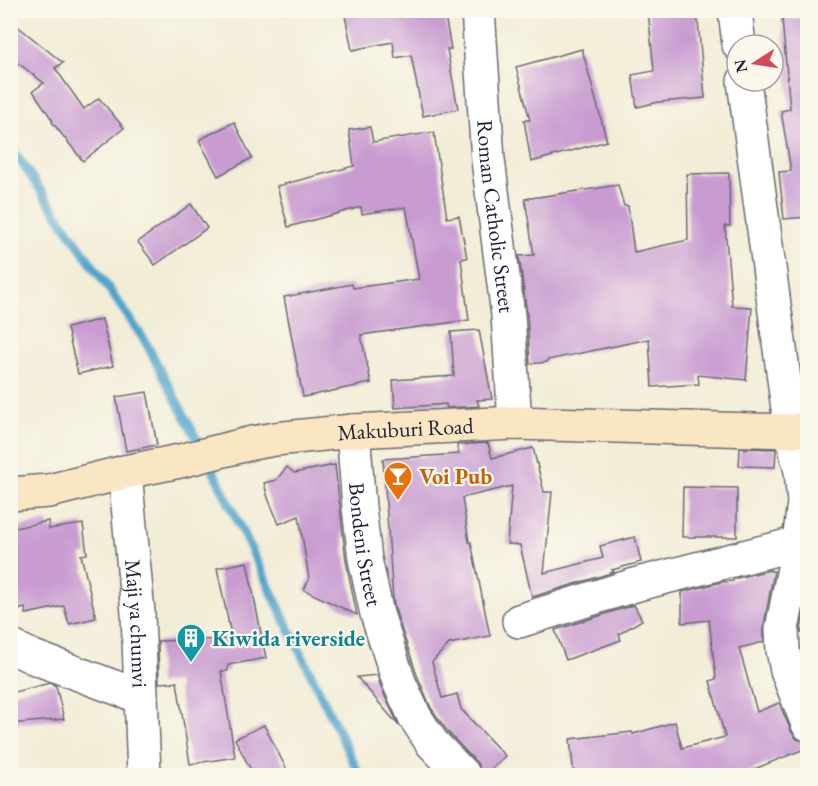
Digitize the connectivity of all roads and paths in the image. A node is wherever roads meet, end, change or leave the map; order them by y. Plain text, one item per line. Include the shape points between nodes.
1 (478, 10) edge
2 (735, 10) edge
3 (738, 33) edge
4 (746, 93) edge
5 (515, 423) junction
6 (799, 429) edge
7 (353, 431) junction
8 (125, 472) junction
9 (10, 494) edge
10 (800, 543) junction
11 (519, 621) dead end
12 (10, 646) edge
13 (141, 697) junction
14 (807, 724) edge
15 (144, 776) edge
16 (464, 776) edge

1 - 5 street, Roman Catholic Street via 488,160 508,315
2 - 3 street
4 - 6 street
5 - 6 street, Makuburi Road
5 - 7 street, Makuburi Road
6 - 10 street via 804,502
7 - 8 street, Makuburi Road via 252,443
7 - 16 street, Bondeni Street via 365,559 377,614 415,717 432,743
8 - 9 street, Makuburi Road via 49,491
8 - 13 street, Maji ya chumvi
10 - 11 street via 638,584
10 - 14 street via 782,629 787,671
12 - 13 street
13 - 15 street, Maji ya chumvi

